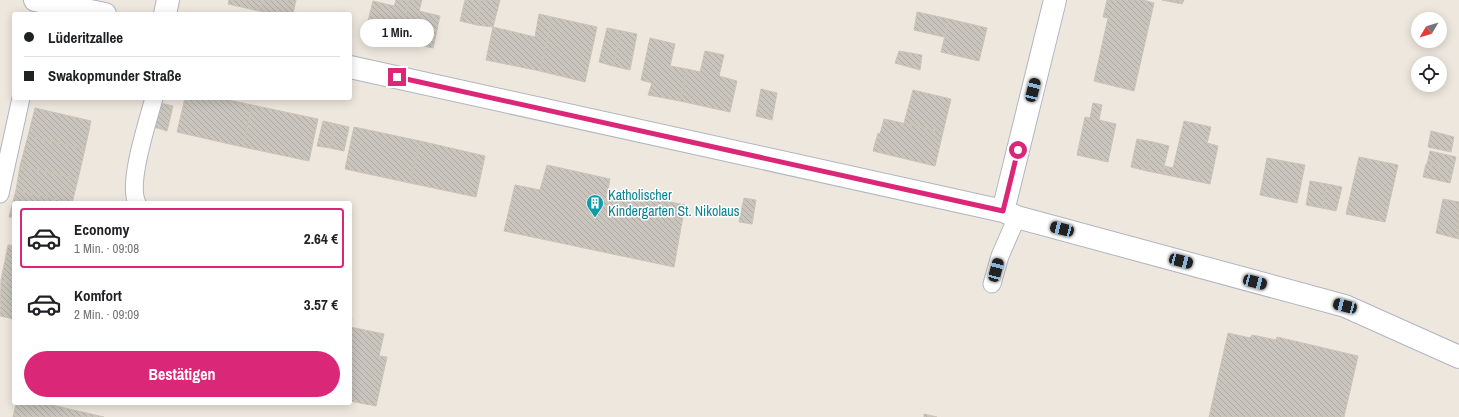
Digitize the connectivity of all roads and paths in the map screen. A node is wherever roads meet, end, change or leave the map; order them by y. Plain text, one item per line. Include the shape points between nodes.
1 (168, 0) edge
2 (1056, 0) edge
3 (39, 5) edge
4 (90, 12) edge
5 (165, 12) edge
6 (352, 67) edge
7 (21, 100) edge
8 (154, 100) edge
9 (0, 194) edge
10 (137, 201) edge
11 (1010, 214) junction
12 (992, 284) dead end
13 (1459, 357) edge

1 - 5 street
2 - 11 street
3 - 4 street
6 - 11 street
7 - 9 lane
8 - 10 lane via 136,170 134,188
11 - 12 lane
11 - 13 street via 1345,306

